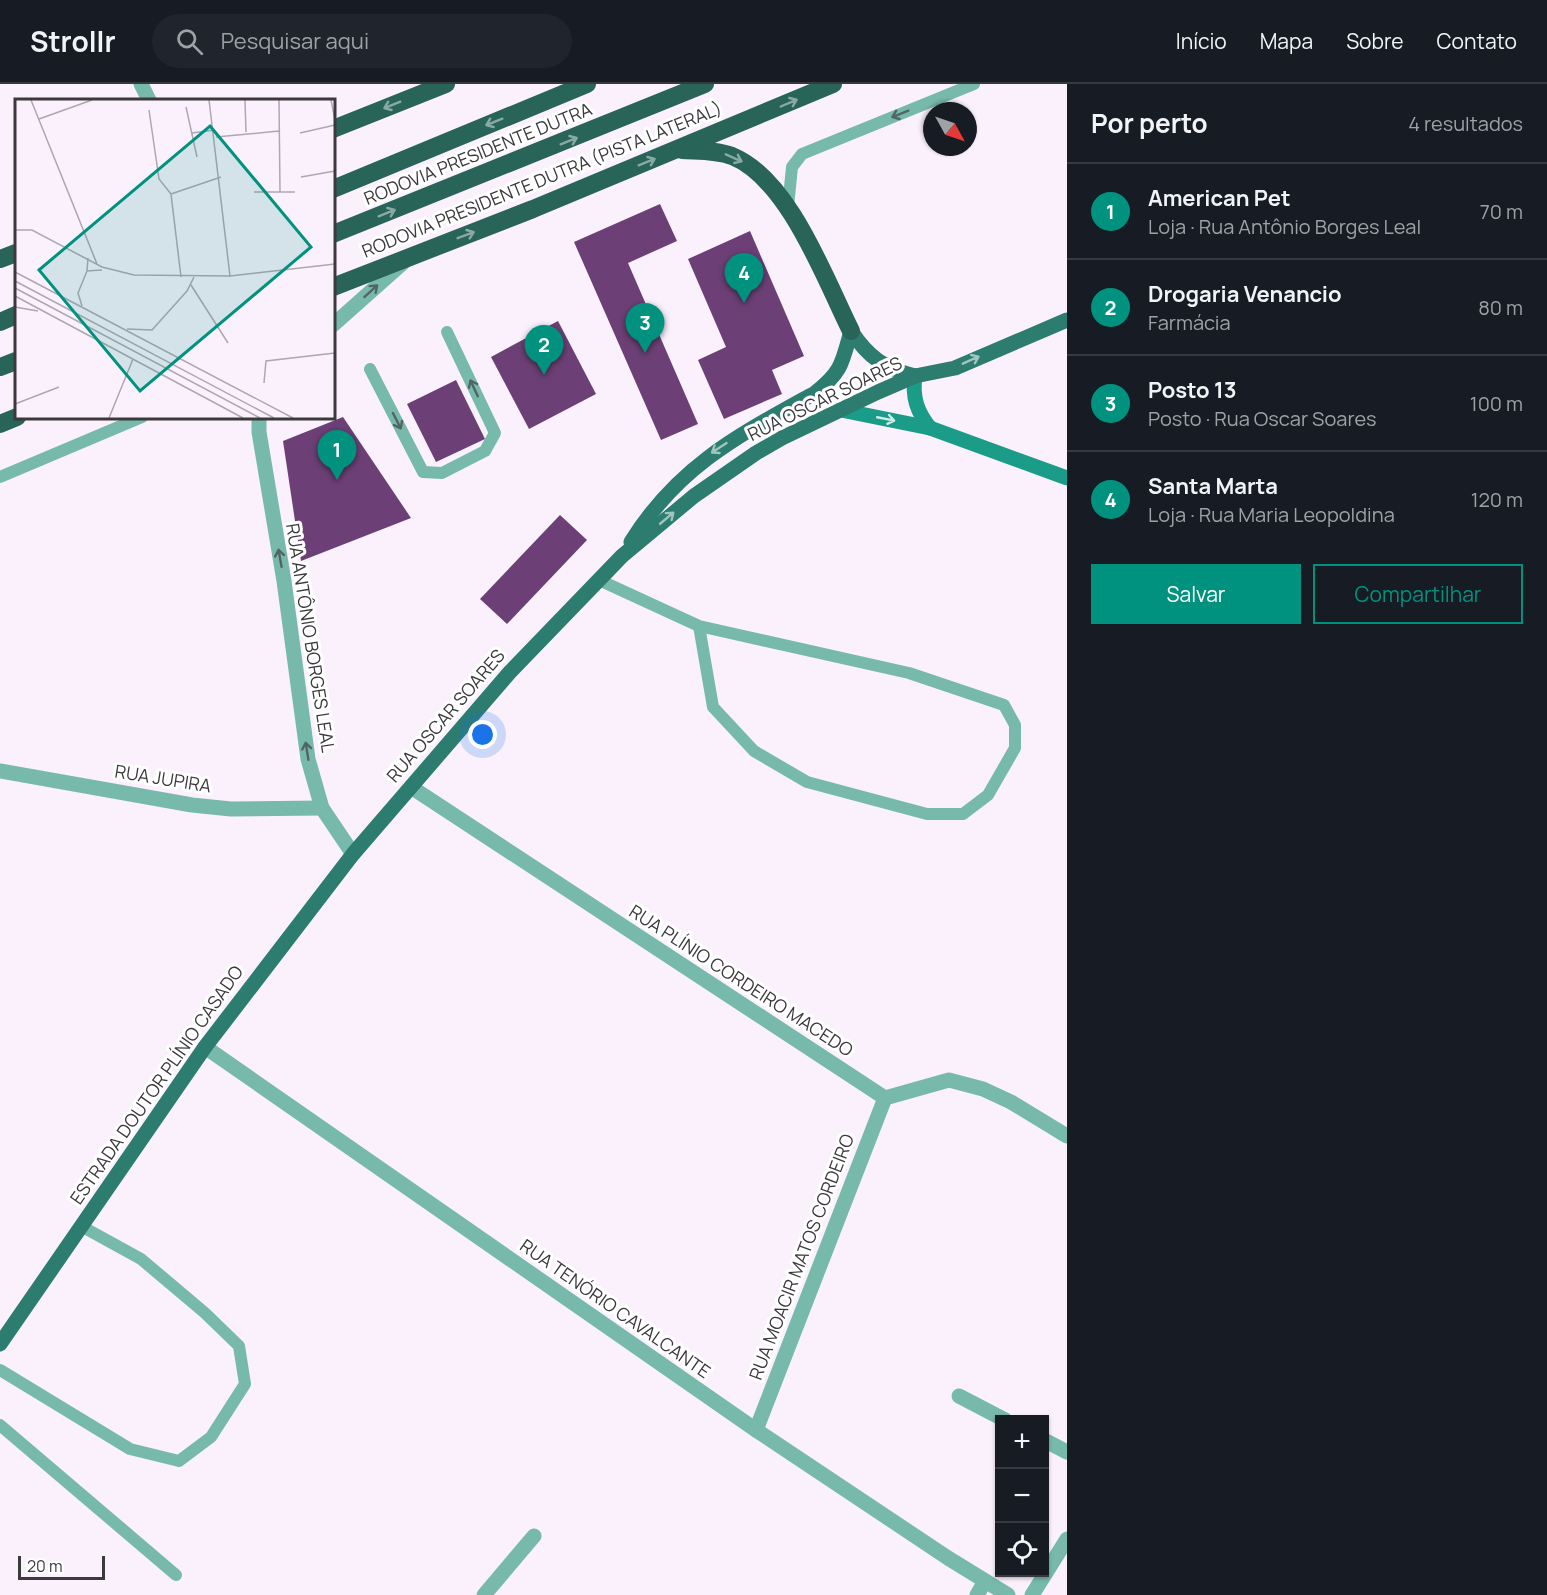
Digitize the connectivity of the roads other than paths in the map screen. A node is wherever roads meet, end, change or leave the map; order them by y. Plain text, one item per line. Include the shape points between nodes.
1 (141, 84) edge
2 (446, 84) edge
3 (587, 84) edge
4 (705, 84) edge
5 (833, 84) edge
6 (974, 84) edge
7 (148, 99) edge
8 (334, 129) edge
9 (677, 150) junction
10 (334, 189) edge
11 (788, 207) junction
12 (334, 234) edge
13 (15, 253) edge
14 (410, 257) junction
15 (0, 259) edge
16 (334, 287) edge
17 (15, 315) edge
18 (1067, 320) edge
19 (0, 322) edge
20 (334, 324) edge
21 (851, 331) junction
22 (447, 332) dead end
23 (15, 361) edge
24 (0, 367) edge
25 (370, 369) dead end
26 (915, 376) junction
27 (842, 410) junction
28 (15, 418) edge
29 (140, 418) edge
30 (259, 418) edge
31 (0, 424) edge
32 (930, 428) junction
33 (0, 477) edge
34 (1067, 478) edge
35 (622, 556) junction
36 (599, 580) junction
37 (699, 626) junction
38 (0, 771) edge
39 (411, 787) junction
40 (322, 808) junction
41 (353, 854) junction
42 (205, 1047) junction
43 (885, 1098) junction
44 (1067, 1136) edge
45 (81, 1226) junction
46 (0, 1344) edge
47 (0, 1370) edge
48 (959, 1396) dead end
49 (997, 1415) edge
50 (0, 1425) edge
51 (756, 1430) junction
52 (1049, 1443) edge
53 (1067, 1452) edge
54 (534, 1536) dead end
55 (1067, 1539) edge
56 (176, 1575) dead end
57 (985, 1581) junction
58 (484, 1595) edge
59 (978, 1595) edge
60 (1008, 1595) edge
61 (1032, 1595) edge

1 - 7 street
2 -> 8 highway
3 -> 10 highway, RODOVIA PRESIDENTE DUTRA
12 -> 4 highway, RODOVIA PRESIDENTE DUTRA
9 -> 5 highway, RODOVIA PRESIDENTE DUTRA (PISTA LATERAL)
6 -> 11 lane via 802,154 792,167
9 -> 11 highway via 722,153 738,159 759,174
14 -> 9 highway, RODOVIA PRESIDENTE DUTRA (PISTA LATERAL)
11 - 21 highway
13 - 15 highway
14 - 16 highway, RODOVIA PRESIDENTE DUTRA (PISTA LATERAL)
20 -> 14 street
17 - 19 highway
26 -> 18 main road, RUA OSCAR SOARES via 955,368
21 - 26 main road via 860,345 882,364
21 -> 35 main road, RUA OSCAR SOARES via 837,374 827,384 725,444 695,467 652,510
25 -> 22 lane via 423,472 442,473 485,451 495,433
23 - 24 highway
26 - 27 main road, RUA OSCAR SOARES
26 - 32 main road via 915,404
27 -> 32 main road
35 -> 27 main road, RUA OSCAR SOARES via 694,496 756,453
28 - 31 highway
29 - 33 lane
40 -> 30 street, RUA ANTÔNIO BORGES LEAL via 308,759
32 - 34 main road
35 - 36 main road, RUA OSCAR SOARES
36 - 37 lane
36 - 39 main road, RUA OSCAR SOARES via 510,672
37 - 37 lane via 909,673 1004,705 1015,725 1015,748 988,795 963,814 927,814 807,782 754,751 713,707
38 - 40 street, RUA JUPIRA via 192,805 231,809
39 - 41 main road, RUA OSCAR SOARES
39 - 43 street, RUA PLÍNIO CORDEIRO MACEDO
40 - 41 street, RUA ANTÔNIO BORGES LEAL
41 - 42 main road, ESTRADA DOUTOR PLÍNIO CASADO
42 - 45 main road, ESTRADA DOUTOR PLÍNIO CASADO
42 - 51 street, RUA TENÓRIO CAVALCANTE
43 - 44 street via 949,1080 1011,1102
43 - 51 street, RUA MOACIR MATOS CORDEIRO
45 - 46 main road, ESTRADA DOUTOR PLÍNIO CASADO
45 - 47 lane via 141,1258 239,1346 245,1384 211,1437 178,1461 129,1449
48 - 49 street
50 - 56 lane
51 - 57 street, RUA TENÓRIO CAVALCANTE
52 - 53 street
54 - 58 street
55 - 61 street
57 - 59 street
57 - 60 street, RUA TENÓRIO CAVALCANTE

